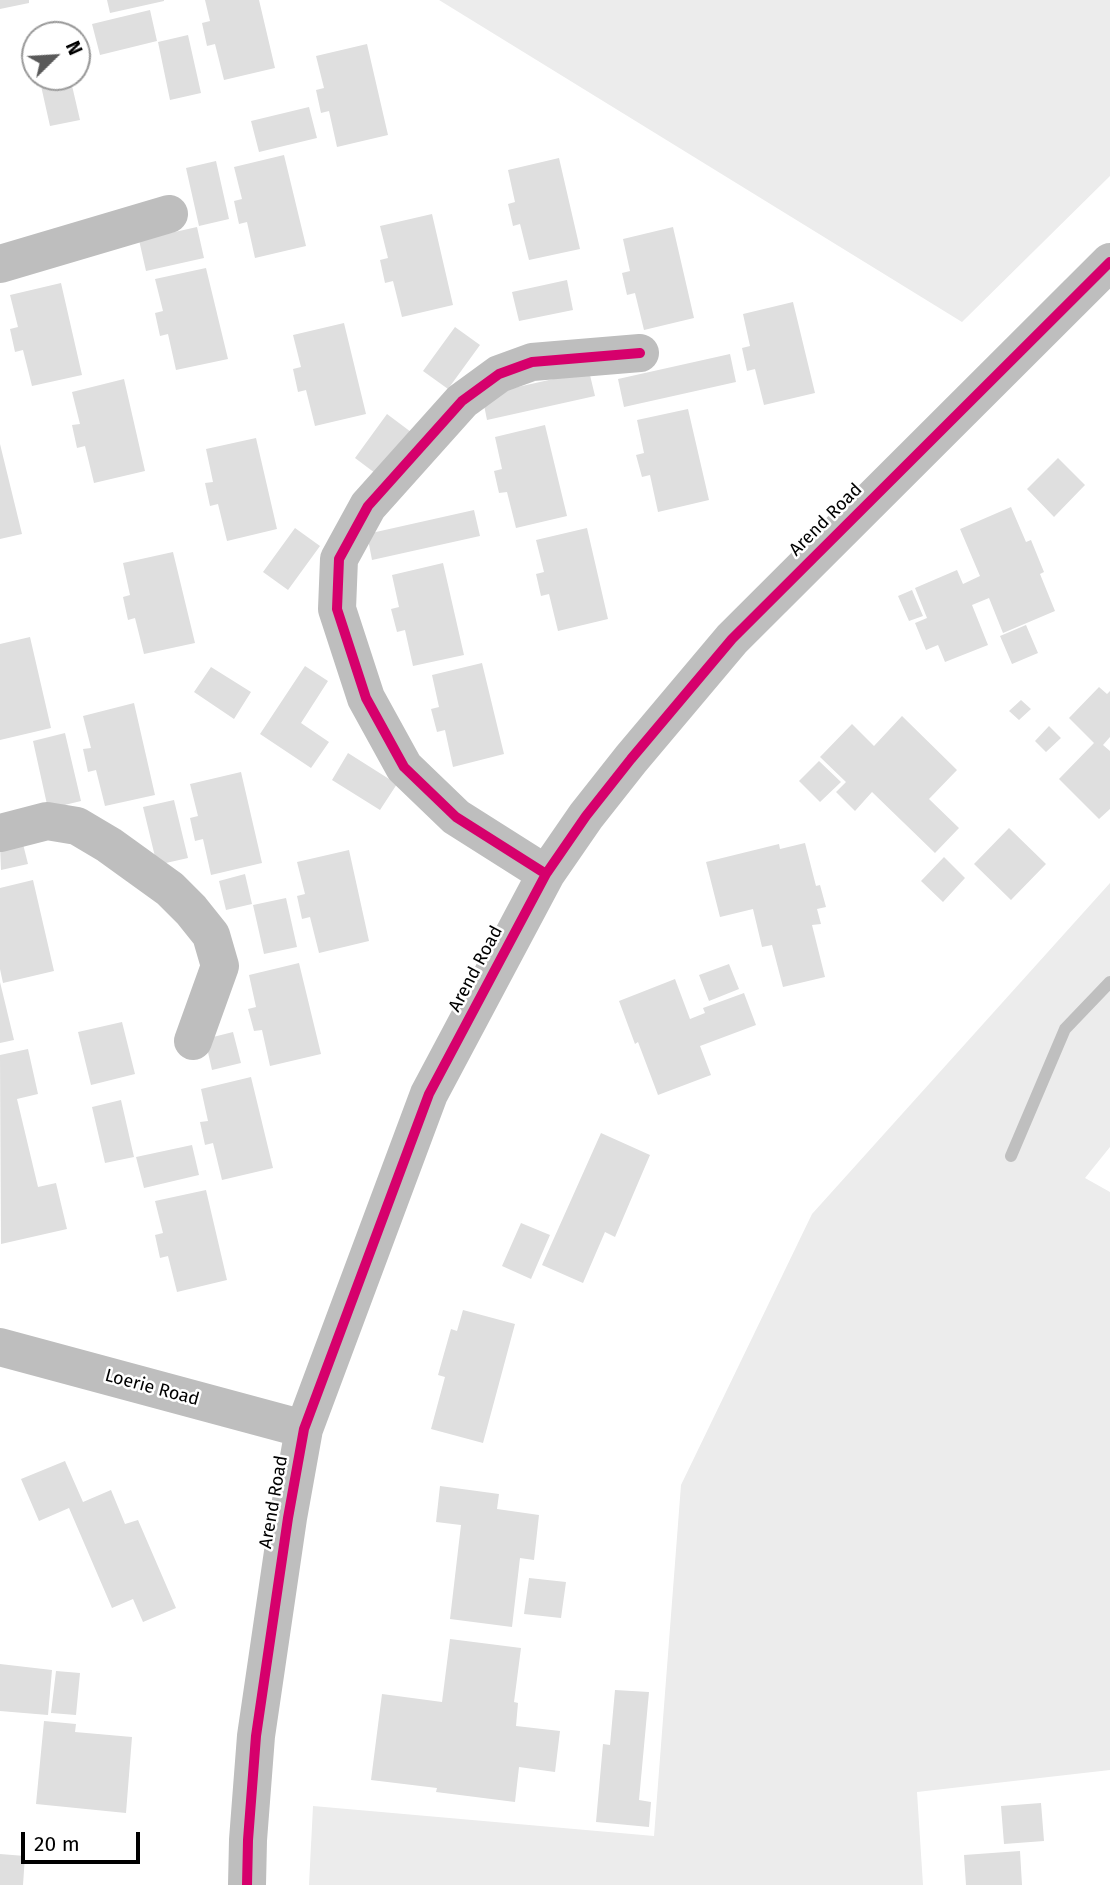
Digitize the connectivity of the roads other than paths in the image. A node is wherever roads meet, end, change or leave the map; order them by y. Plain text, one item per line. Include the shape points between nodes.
1 (169, 214) dead end
2 (1110, 262) edge
3 (0, 264) edge
4 (640, 353) dead end
5 (0, 833) edge
6 (546, 874) junction
7 (193, 1041) dead end
8 (0, 1347) edge
9 (304, 1429) junction
10 (247, 1885) edge

1 - 3 street
2 - 6 street, Arend Road via 732,639 586,816
4 - 6 street via 532,362 499,374 462,401 369,506 339,559 337,609 366,698 404,767 456,817
5 - 7 street via 47,821 77,826 170,889 191,910 211,936 220,966
6 - 9 street, Arend Road via 429,1094
8 - 9 street, Loerie Road
9 - 10 street, Arend Road via 257,1736

